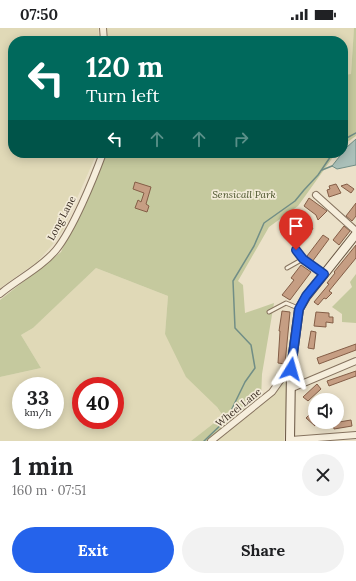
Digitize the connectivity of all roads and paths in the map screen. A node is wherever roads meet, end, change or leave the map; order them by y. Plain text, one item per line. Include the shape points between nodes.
1 (101, 158) edge
2 (316, 195) dead end
3 (356, 231) edge
4 (356, 234) edge
5 (296, 250) dead end
6 (303, 259) junction
7 (287, 268) dead end
8 (324, 274) junction
9 (0, 294) edge
10 (299, 309) junction
11 (269, 312) dead end
12 (356, 361) edge
13 (291, 369) junction
14 (292, 388) junction
15 (356, 435) edge
16 (290, 440) edge
17 (211, 441) edge

1 - 9 street, Long Lane via 67,232 56,250
2 - 3 street
4 - 8 street
5 - 6 lane
6 - 7 lane
6 - 8 lane
8 - 10 street
10 - 11 lane via 286,303
10 - 13 street
12 - 14 street
13 - 14 street
13 - 17 street, Wheel Lane via 272,392
14 - 16 street
15 - 16 street

